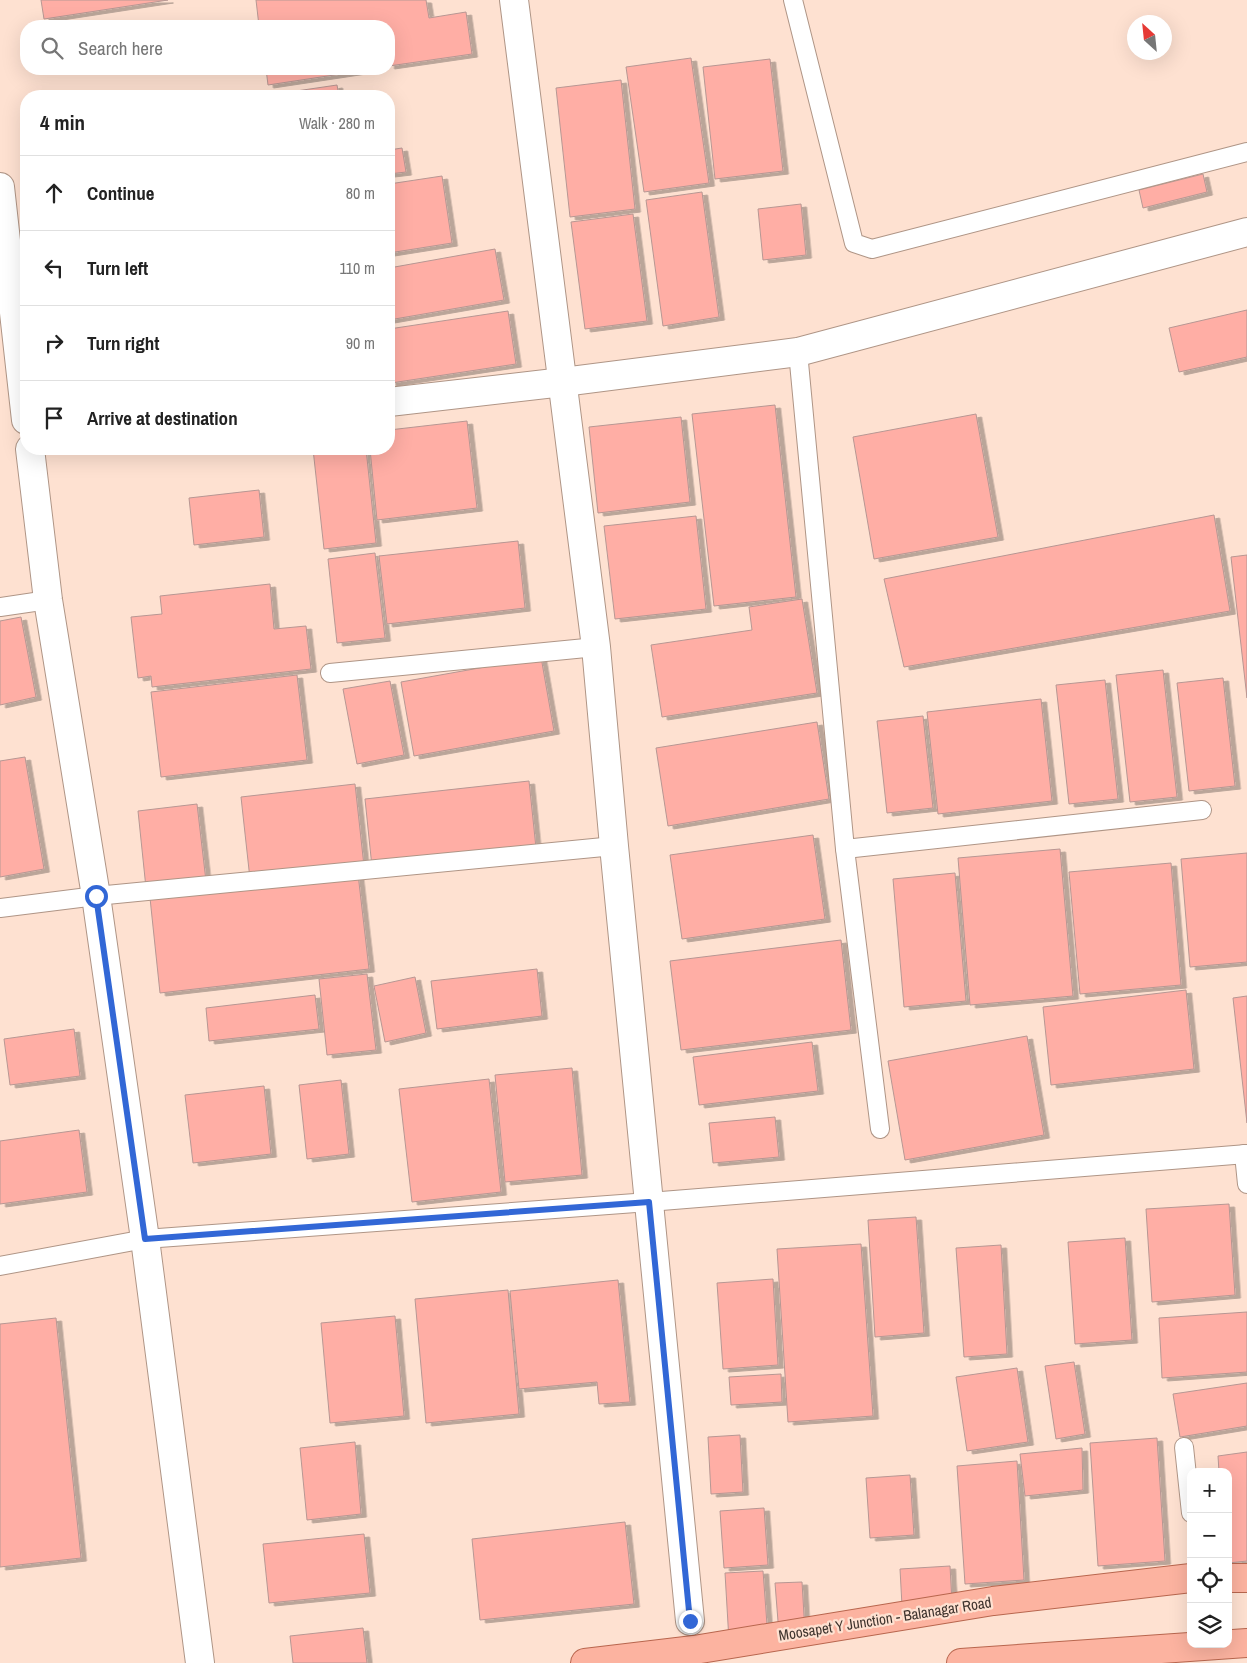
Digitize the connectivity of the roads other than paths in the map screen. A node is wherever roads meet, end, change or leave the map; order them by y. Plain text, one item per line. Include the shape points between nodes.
1 (514, 0) edge
2 (793, 0) edge
3 (1247, 152) edge
4 (0, 187) edge
5 (1247, 232) edge
6 (798, 352) junction
7 (20, 366) edge
8 (563, 382) junction
9 (395, 401) edge
10 (31, 455) edge
11 (48, 600) junction
12 (0, 607) edge
13 (596, 647) junction
14 (330, 673) dead end
15 (1202, 810) dead end
16 (614, 846) junction
17 (845, 849) junction
18 (96, 896) junction
19 (0, 908) edge
20 (880, 1130) dead end
21 (1245, 1154) edge
22 (1247, 1184) edge
23 (649, 1202) junction
24 (145, 1239) junction
25 (0, 1266) edge
26 (1184, 1447) dead end
27 (1187, 1475) edge
28 (1187, 1578) edge
29 (1232, 1578) edge
30 (1247, 1578) edge
31 (690, 1621) joint
32 (1247, 1643) edge
33 (694, 1650) junction
34 (200, 1663) edge
35 (585, 1663) edge
36 (960, 1663) edge

1 - 8 street
2 - 3 lane via 854,243 872,249
4 - 7 street
5 - 6 street
6 - 8 street
6 - 17 lane
8 - 9 street
8 - 13 street
10 - 11 street
11 - 12 lane
11 - 18 street
13 - 14 lane
13 - 16 street
15 - 17 lane
16 - 18 lane
16 - 23 street
17 - 20 lane
18 - 19 lane
18 - 24 street
21 - 22 lane
21 - 23 lane
23 - 24 lane
23 - 31 street
24 - 25 lane
24 - 34 street
26 - 27 lane
28 - 33 main road, Moosapet Y Junction - Balanagar Road via 993,1601
29 - 30 main road
31 - 33 lane
32 - 36 main road
33 - 35 main road, Moosapet Y Junction - Balanagar Road

